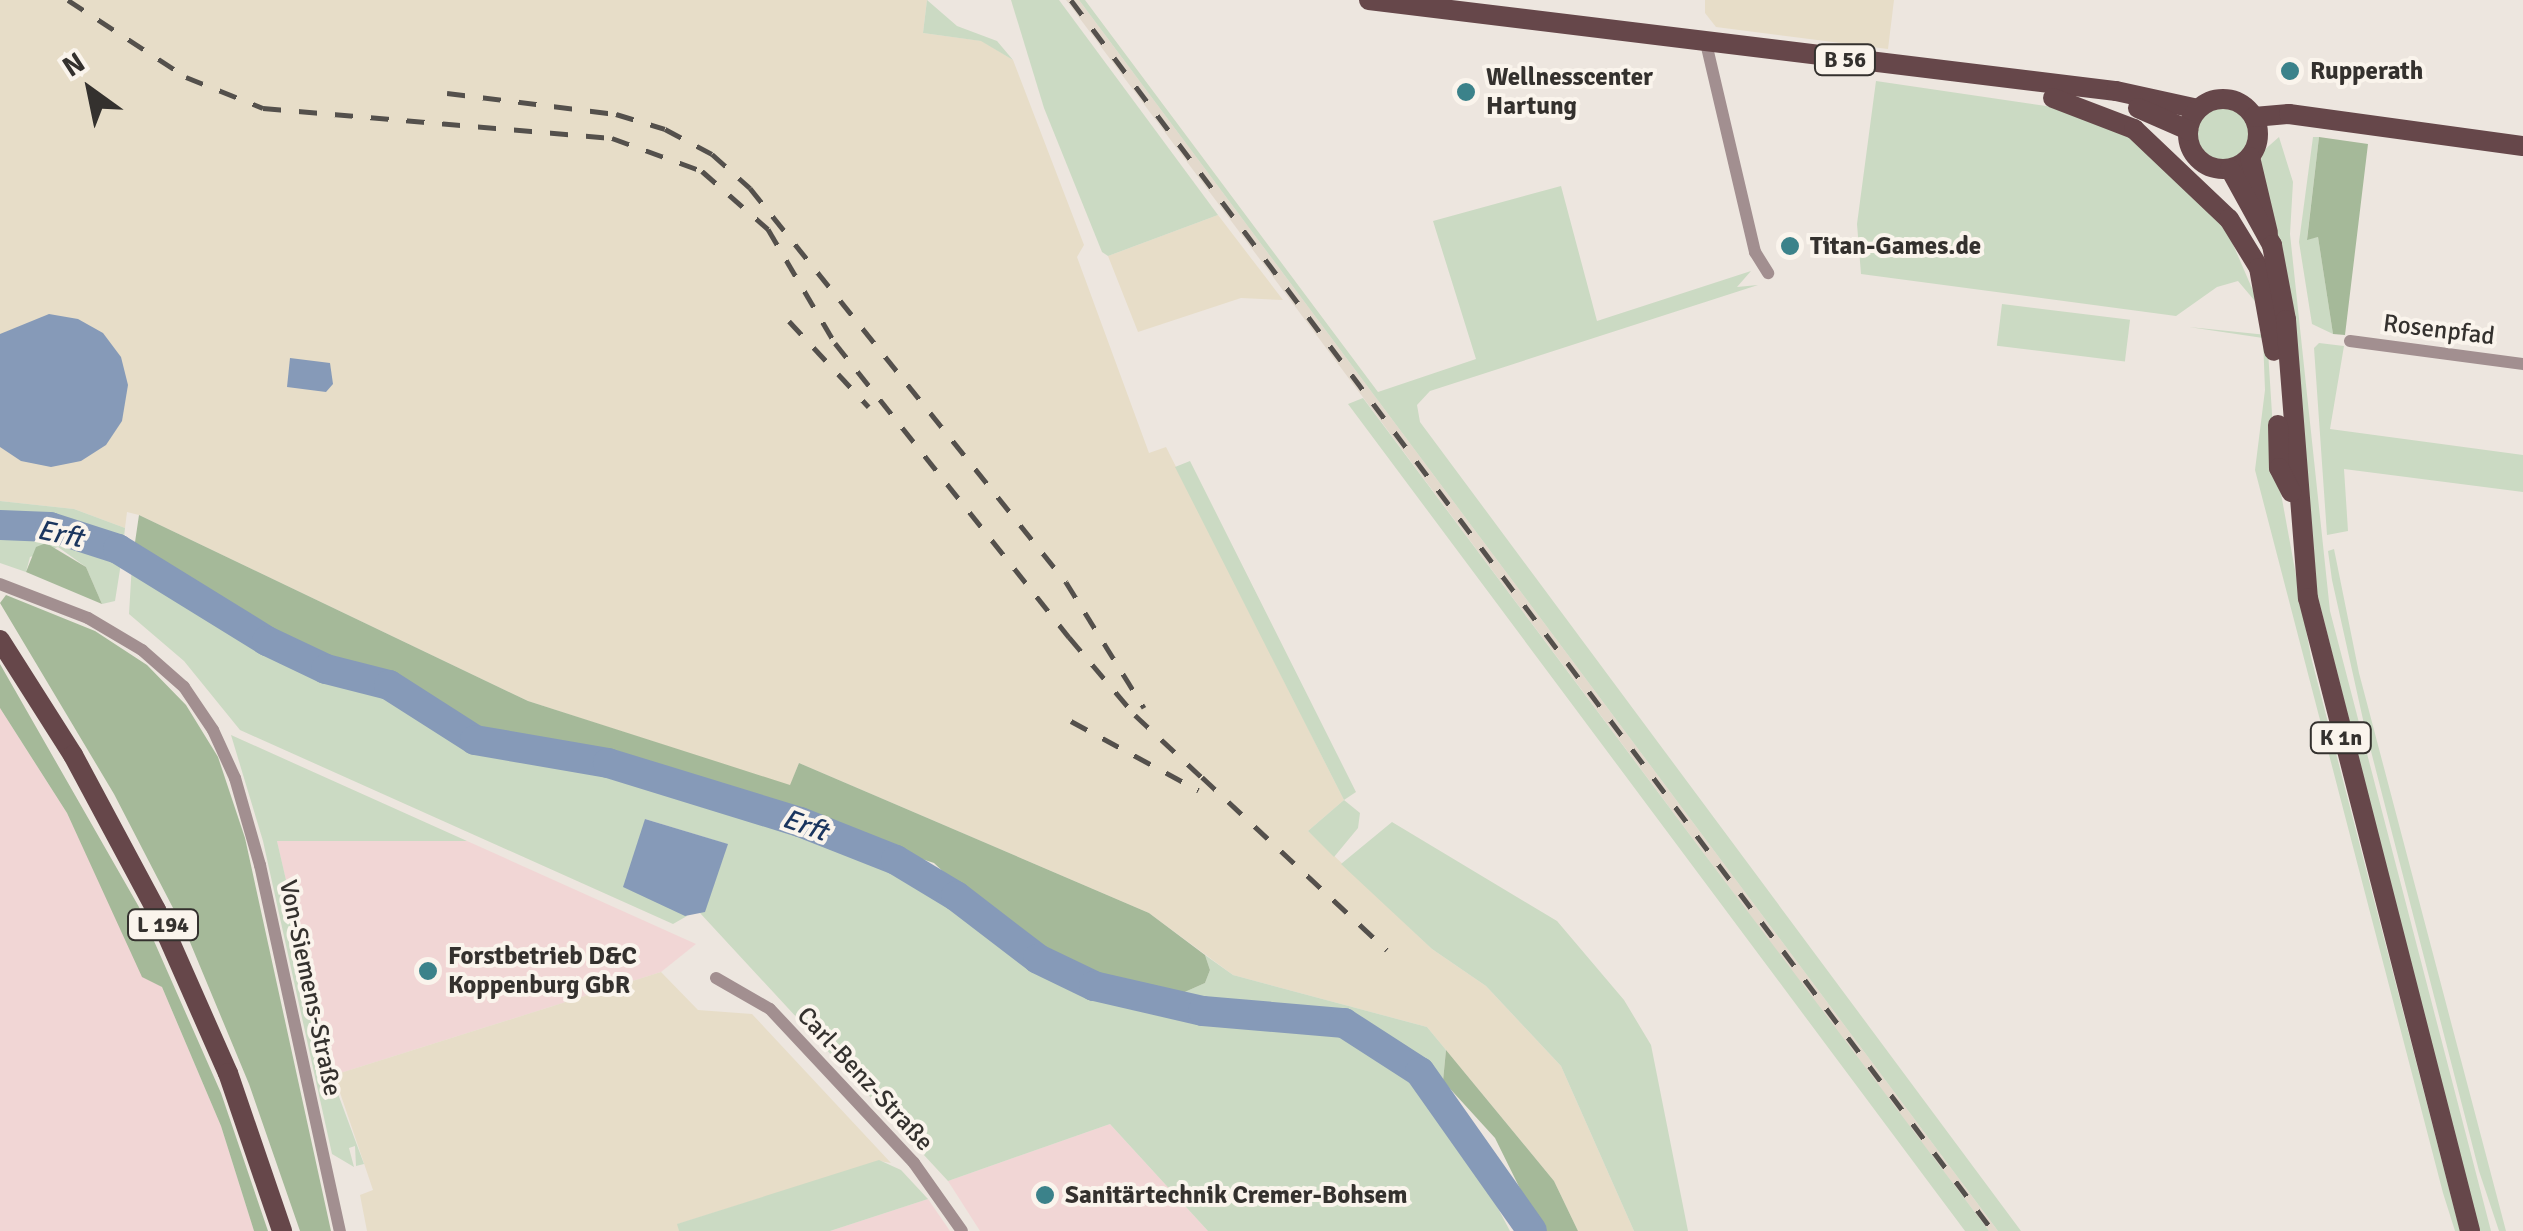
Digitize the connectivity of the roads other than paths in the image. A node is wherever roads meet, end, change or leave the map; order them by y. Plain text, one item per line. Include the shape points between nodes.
1 (1374, 0) edge
2 (1706, 42) junction
3 (1990, 76) junction
4 (2094, 91) junction
5 (2198, 109) junction
6 (2254, 117) junction
7 (2308, 118) junction
8 (2188, 130) junction
9 (2523, 146) edge
10 (2254, 148) junction
11 (2230, 169) junction
12 (2268, 235) junction
13 (1768, 273) dead end
14 (2350, 341) dead end
15 (2523, 364) edge
16 (2296, 498) junction
17 (0, 584) edge
18 (0, 640) edge
19 (716, 978) dead end
20 (282, 1231) edge
21 (340, 1231) edge
22 (962, 1231) edge
23 (2470, 1231) edge

1 - 2 main road, B 56
2 - 3 main road, B 56
2 - 13 street via 1755,252
3 - 4 main road, B 56
3 - 16 main road, K 1n via 2012,90 2090,108 2134,129 2229,219 2260,268 2268,298 2279,468
4 - 5 main road, B 56
4 - 8 main road, B 56
5 - 6 main road via 2230,100
5 - 8 main road
6 - 7 main road
6 - 10 main road
7 - 9 main road
7 - 10 main road
8 - 11 main road via 2201,162
10 - 11 main road
10 - 12 main road, K 1n
11 - 12 main road, K 1n
12 - 16 main road, K 1n via 2286,320
14 - 15 street, Rosenpfad
16 - 23 main road, K 1n via 2319,654
17 - 21 street, Von-Siemens-Straße via 88,618 142,650 194,700 226,756 260,864
18 - 20 main road, L 194 via 73,754 156,910 228,1073
19 - 22 street, Carl-Benz-Straße via 770,1009 914,1163

